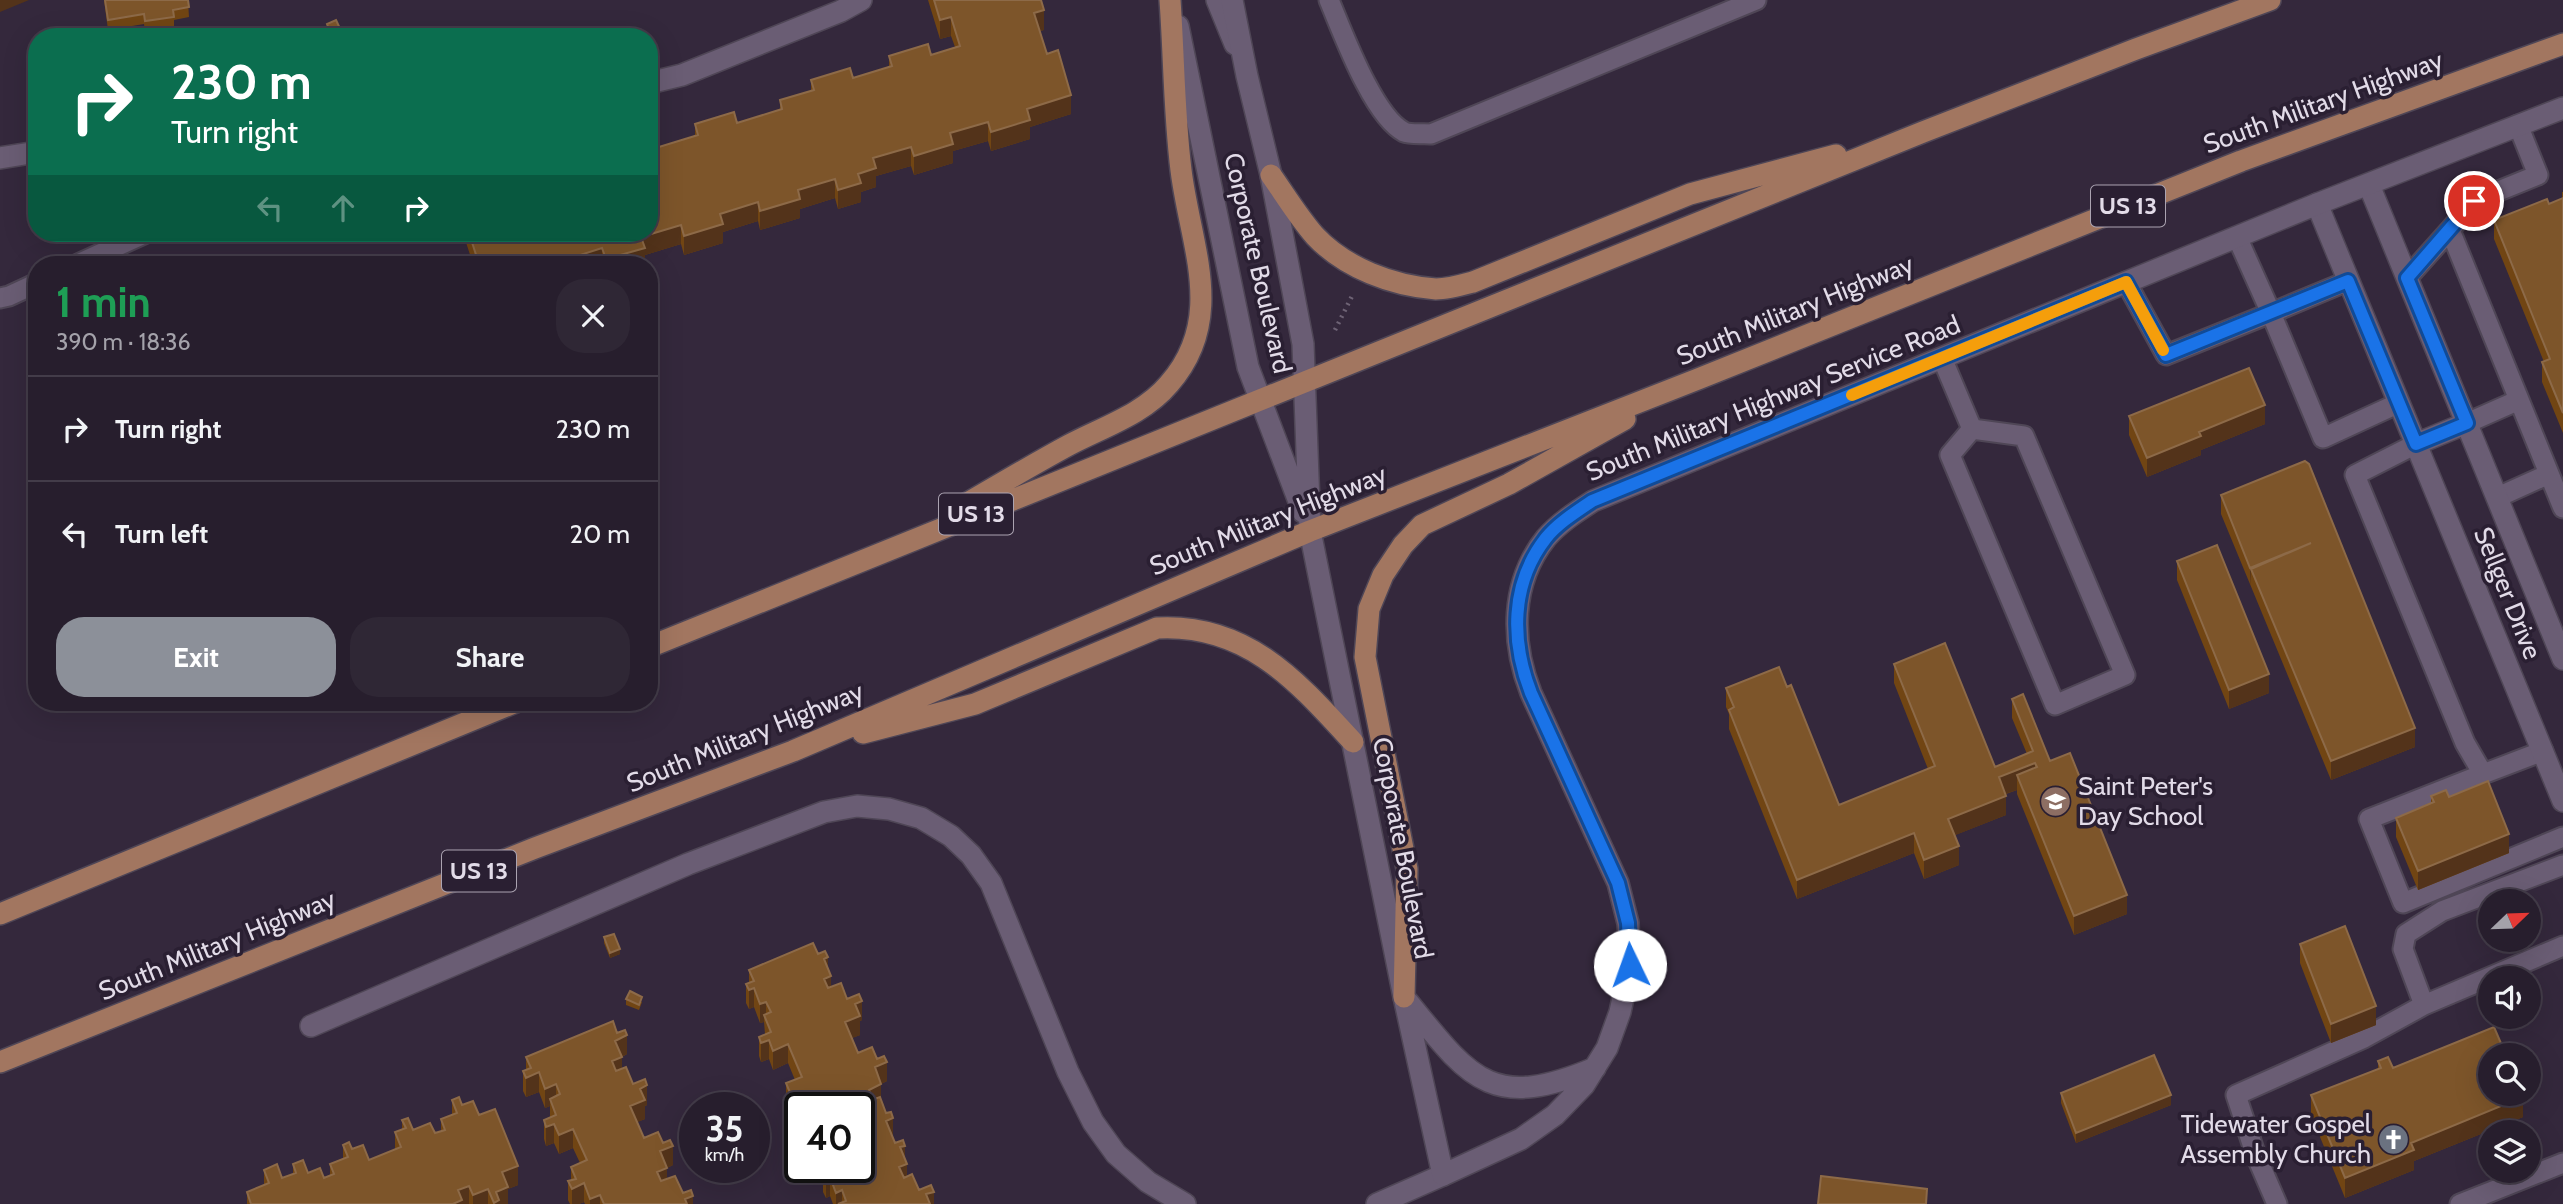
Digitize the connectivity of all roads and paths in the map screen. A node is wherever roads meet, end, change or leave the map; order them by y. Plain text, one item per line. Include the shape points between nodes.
1 (861, 0) edge
2 (1171, 0) edge
3 (1217, 0) edge
4 (1232, 0) edge
5 (1329, 0) edge
6 (1756, 0) edge
7 (2270, 0) edge
8 (2563, 44) edge
9 (1247, 76) junction
10 (658, 81) edge
11 (2563, 107) edge
12 (2518, 125) junction
13 (1923, 132) junction
14 (28, 153) edge
15 (0, 158) edge
16 (1271, 175) junction
17 (2368, 185) junction
18 (2317, 204) junction
19 (2450, 230) junction
20 (2237, 237) junction
21 (126, 242) edge
22 (96, 256) edge
23 (2407, 278) junction
24 (2348, 281) junction
25 (2126, 282) junction
26 (28, 287) edge
27 (1355, 290) dead end
28 (0, 298) edge
29 (2271, 313) junction
30 (1335, 330) dead end
31 (1942, 358) junction
32 (1698, 379) junction
33 (1305, 383) junction
34 (1261, 400) junction
35 (2519, 400) junction
36 (2399, 403) junction
37 (2467, 423) junction
38 (1972, 429) junction
39 (2416, 444) junction
40 (2549, 474) junction
41 (2498, 497) junction
42 (2563, 508) edge
43 (1310, 531) junction
44 (887, 549) junction
45 (658, 643) edge
46 (2560, 644) edge
47 (494, 711) edge
48 (1353, 742) junction
49 (793, 751) junction
50 (2543, 751) junction
51 (2483, 774) junction
52 (2563, 799) edge
53 (2563, 837) edge
54 (2563, 865) edge
55 (0, 914) edge
56 (2563, 946) edge
57 (1404, 997) junction
58 (2424, 1005) junction
59 (311, 1026) dead end
60 (9, 1058) edge
61 (1595, 1068) junction
62 (2563, 1163) edge
63 (1443, 1175) junction
64 (1185, 1204) edge
65 (1377, 1204) edge
66 (2277, 1204) edge
67 (2460, 1204) edge

1 - 10 street
2 - 34 street, Corporate Boulevard via 1248,367
2 - 44 main road via 1181,170 1202,285 1195,343 1169,385 1134,413
3 - 9 street
4 - 9 street, Corporate Boulevard
5 - 6 lane via 1382,112 1405,132 1431,134
7 - 13 main road, US 13
8 - 32 main road, South Military Highway / US 13 via 2241,161
9 - 16 street, Corporate Boulevard
11 - 12 street, South Military Highway Service Road
12 - 17 street, South Military Highway Service Road
12 - 19 lane via 2538,175 2474,201
13 - 16 main road via 1690,194 1473,282 1438,289 1364,271 1341,258 1315,236
13 - 33 main road, US 13
14 - 15 street
16 - 33 street, Corporate Boulevard via 1303,344
17 - 18 street, South Military Highway Service Road
17 - 23 street, Sellger Drive
18 - 20 street, South Military Highway Service Road
18 - 24 street, Sellger Drive
19 - 23 lane
19 - 35 lane
20 - 25 street, South Military Highway Service Road
20 - 29 lane
21 - 22 lane
23 - 37 street, Sellger Drive
24 - 29 lane
24 - 36 street, Sellger Drive
25 - 29 lane via 2166,355
25 - 31 street, South Military Highway Service Road
26 - 28 lane
27 - 30 path
29 - 36 lane via 2323,438
31 - 38 lane
31 - 61 street, South Military Highway Service Road via 1592,501 1546,538 1529,567 1516,619 1522,671 1618,883 1628,923 1630,965 1620,1012
32 - 43 main road, South Military Highway / US 13
32 - 57 main road via 1509,484 1422,525 1383,575 1369,609 1365,657 1407,869
33 - 34 main road, US 13
33 - 43 street, Corporate Boulevard
34 - 43 street, Corporate Boulevard
34 - 44 main road, US 13
35 - 37 lane
35 - 40 lane
36 - 39 street, Sellger Drive
37 - 39 street
37 - 41 street, Sellger Drive
38 - 38 lane via 1950,455 2055,705 2125,675 2024,436
39 - 50 street, Sellger Drive
39 - 51 lane via 2355,475 2465,743
40 - 41 lane
40 - 42 lane
41 - 46 street, Sellger Drive
43 - 48 street, Corporate Boulevard
43 - 49 main road, South Military Highway / US 13
44 - 45 main road, US 13
47 - 55 main road
48 - 49 main road via 1277,666 1246,646 1183,626 1157,628 975,704
48 - 57 street, Corporate Boulevard
49 - 60 main road, South Military Highway / US 13 via 535,848
50 - 51 lane
50 - 52 street, Sellger Drive
51 - 53 lane via 2369,819 2403,903
54 - 58 lane via 2442,911 2406,934 2403,950
56 - 58 lane
57 - 61 street via 1457,1062 1503,1087 1530,1088
57 - 63 street, Corporate Boulevard
58 - 66 lane via 2364,1038 2236,1095
59 - 64 street via 688,864 824,812 856,806 889,809 921,818 971,855 991,883 1093,1122 1116,1154 1148,1182
61 - 63 street, South Military Highway Service Road via 1544,1123 1521,1139
62 - 67 lane
63 - 65 street, South Military Highway Service Road

